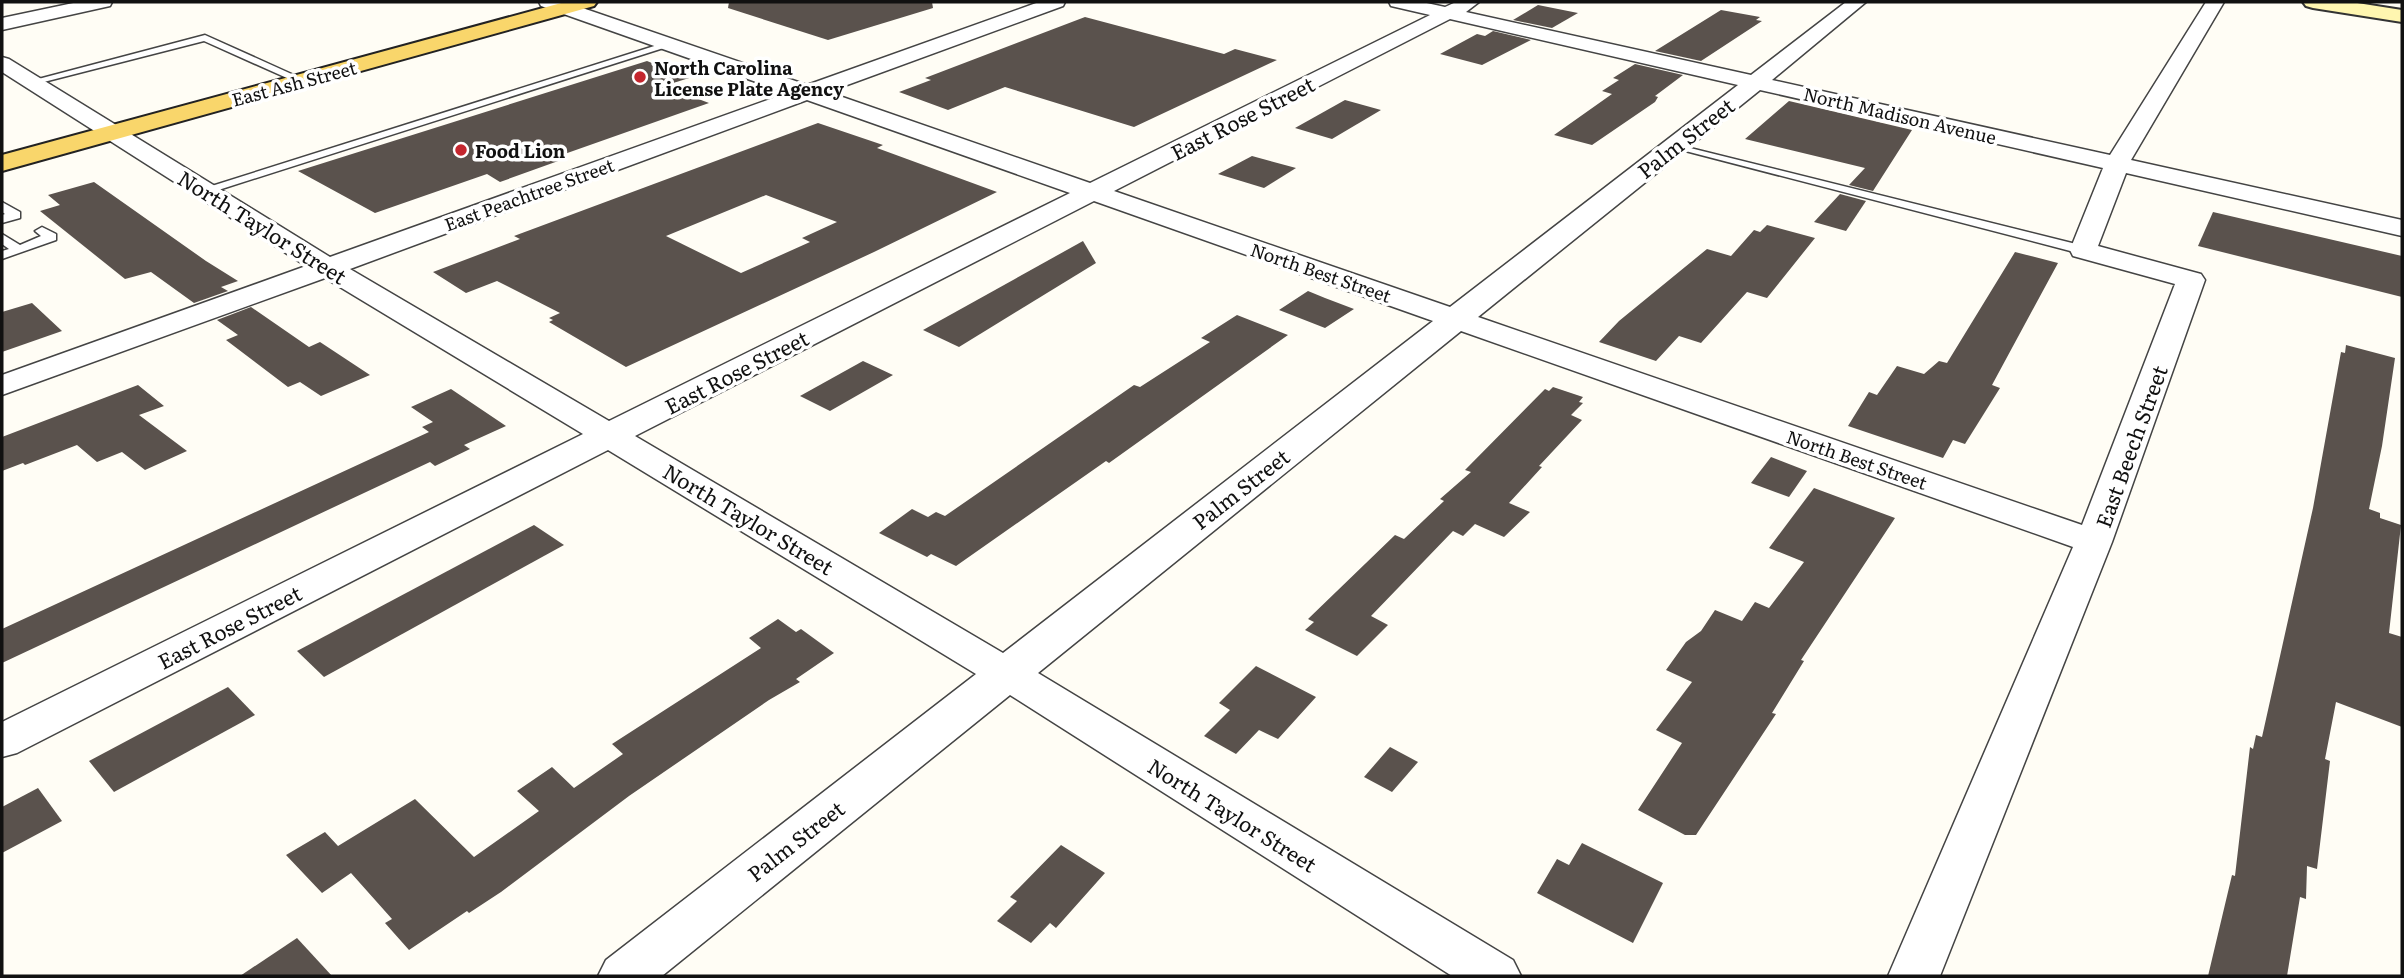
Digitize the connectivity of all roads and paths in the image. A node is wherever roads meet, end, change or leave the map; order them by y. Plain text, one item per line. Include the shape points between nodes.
1 (103, 2) edge
2 (1056, 2) edge
3 (1398, 2) edge
4 (1857, 2) edge
5 (2215, 2) edge
6 (2313, 2) edge
7 (567, 4) edge
8 (1459, 7) edge
9 (2402, 16) edge
10 (2, 24) edge
11 (671, 44) junction
12 (2, 64) edge
13 (302, 81) junction
14 (32, 82) junction
15 (1754, 82) junction
16 (811, 93) junction
17 (114, 132) junction
18 (1674, 145) junction
19 (2, 163) edge
20 (2117, 164) junction
21 (205, 190) junction
22 (1092, 192) junction
23 (2, 206) edge
24 (12, 217) edge
25 (2402, 228) edge
26 (42, 231) dead end
27 (2, 238) edge
28 (19, 250) junction
29 (2083, 250) junction
30 (2, 255) edge
31 (327, 267) junction
32 (1455, 318) junction
33 (2, 386) edge
34 (610, 435) junction
35 (2094, 542) junction
36 (1006, 673) junction
37 (2, 741) edge
38 (624, 976) edge
39 (1495, 976) edge
40 (1914, 976) edge

1 - 10 street
2 - 16 street, East Peachtree Street
3 - 8 street, North Madison Avenue
4 - 15 street, Palm Street
5 - 20 street
6 - 9 street
7 - 11 street, North Best Street
7 - 13 main road, East Ash Street
8 - 15 street, North Madison Avenue
8 - 22 street, East Rose Street
11 - 16 street, North Best Street
11 - 21 lane
12 - 14 street, North Taylor Street
13 - 14 lane via 205,38
13 - 17 main road, East Ash Street
14 - 17 street, North Taylor Street
15 - 18 street, Palm Street
15 - 20 street, North Madison Avenue
16 - 22 street, North Best Street
16 - 31 street, East Peachtree Street
17 - 19 main road, East Ash Street
17 - 21 street, North Taylor Street
18 - 29 lane
18 - 32 street, Palm Street
20 - 25 street, North Madison Avenue
20 - 29 street
21 - 31 street, North Taylor Street
22 - 32 street, North Best Street
22 - 34 street, East Rose Street
23 - 24 lane
26 - 28 lane via 51,237
27 - 28 lane
28 - 30 lane
29 - 35 street, East Beech Street via 2191,280
31 - 33 street, East Peachtree Street
31 - 34 street, North Taylor Street
32 - 35 street, North Best Street
32 - 36 street, Palm Street
34 - 36 street, North Taylor Street
34 - 37 street, East Rose Street
35 - 40 street, East Beech Street
36 - 38 street, Palm Street
36 - 39 street, North Taylor Street

